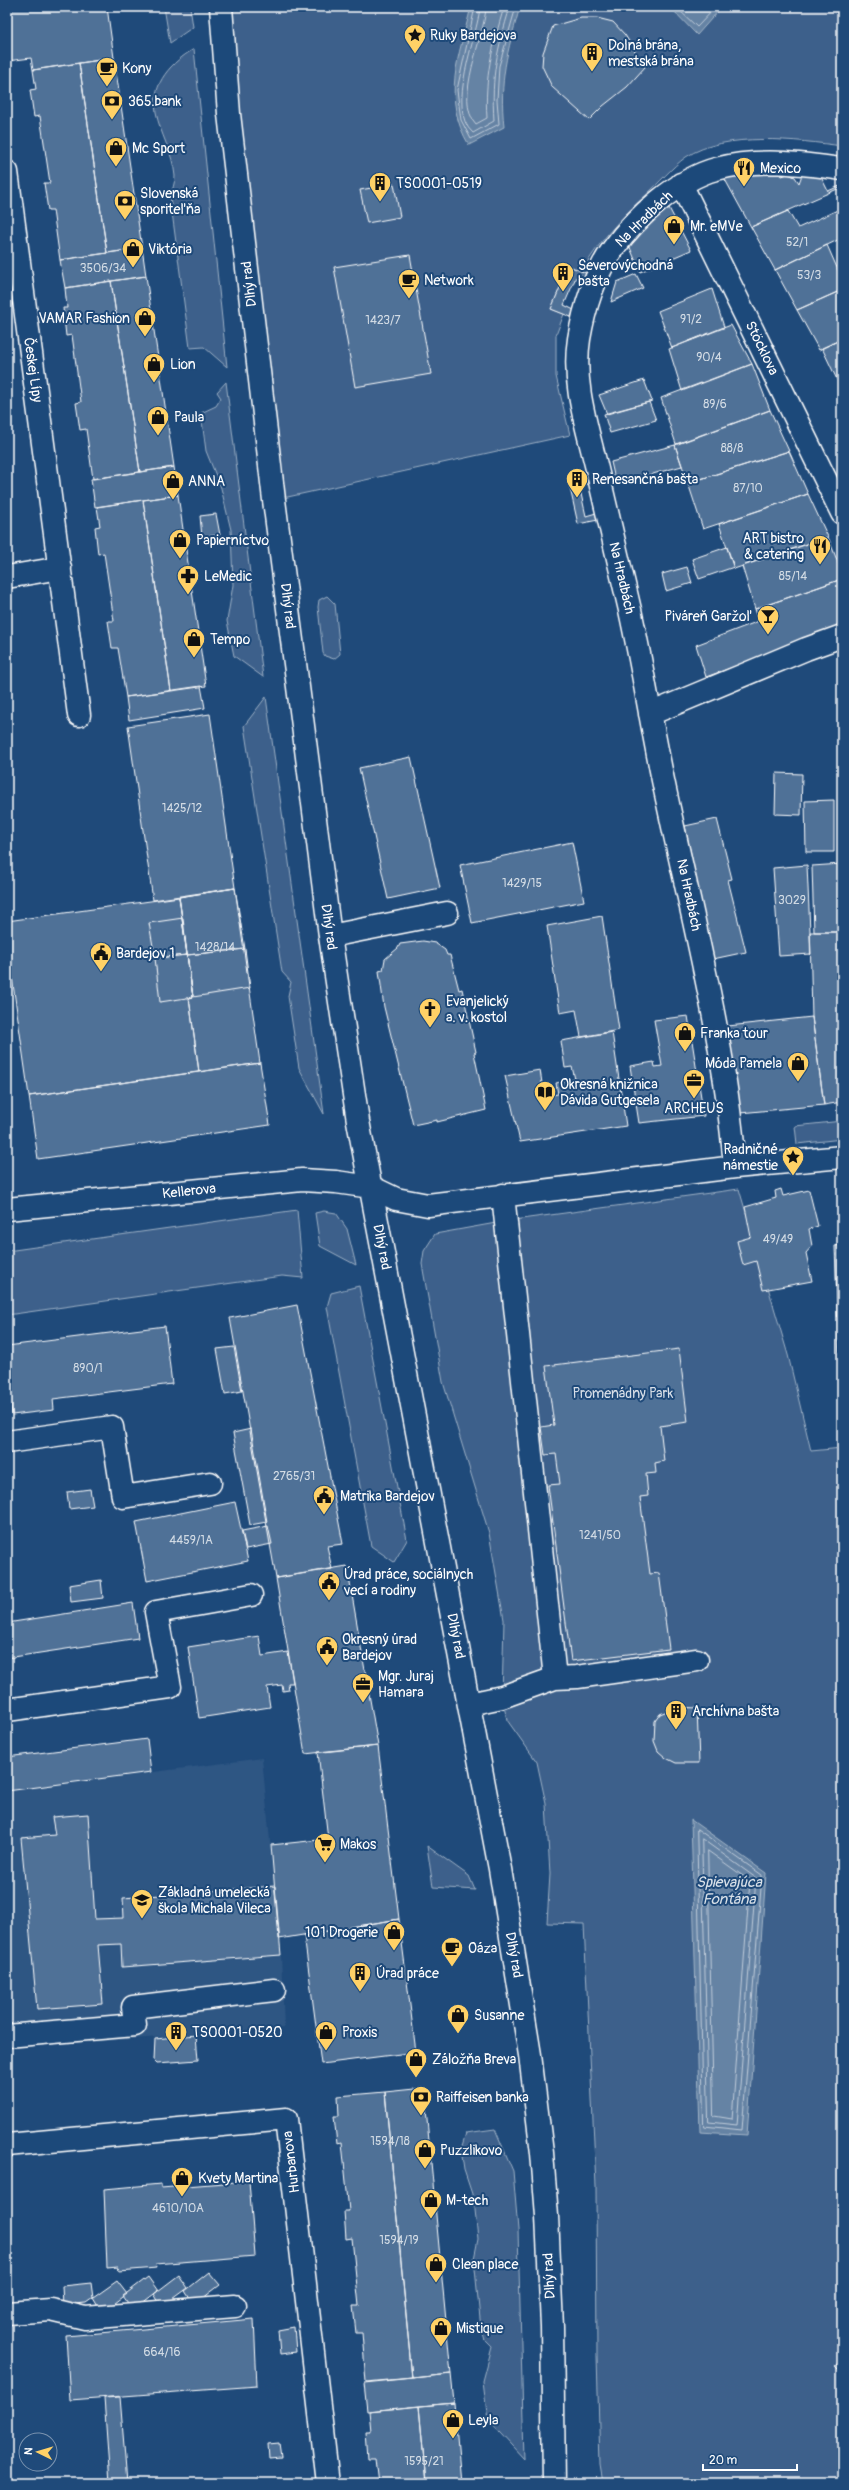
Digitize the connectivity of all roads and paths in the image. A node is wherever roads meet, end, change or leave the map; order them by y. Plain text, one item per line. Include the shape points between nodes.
1 (220, 11) edge
2 (842, 169) edge
3 (7, 172) edge
4 (681, 184) junction
5 (842, 513) edge
6 (60, 568) junction
7 (7, 577) edge
8 (842, 636) edge
9 (650, 714) junction
10 (79, 715) dead end
11 (447, 914) dead end
12 (330, 936) junction
13 (842, 1157) edge
14 (735, 1166) junction
15 (371, 1187) junction
16 (503, 1195) junction
17 (7, 1209) edge
18 (7, 1442) edge
19 (210, 1482) dead end
20 (251, 1595) dead end
21 (697, 1660) dead end
22 (554, 1678) junction
23 (469, 1704) junction
24 (7, 1710) edge
25 (274, 1990) dead end
26 (7, 2036) edge
27 (7, 2145) edge
28 (235, 2306) dead end
29 (7, 2313) edge
30 (328, 2483) edge
31 (554, 2483) edge

1 - 12 street, Dlhý rad via 229,114 274,500
2 - 4 street, Na Hradbách via 806,164 735,165 715,169
3 - 6 street, Českej Lípy
4 - 5 street, Stöcklova
4 - 9 street, Na Hradbách via 627,232 602,268 584,316 576,365 577,384 634,630
6 - 7 street
6 - 10 street, Českej Lípy
8 - 9 street
9 - 14 street, Na Hradbách via 715,1025 732,1123
11 - 12 street
12 - 15 street, Dlhý rad via 358,1121
13 - 14 street
14 - 16 street
15 - 16 street via 396,1199 428,1205
15 - 17 street, Kellerova via 336,1182 294,1181
15 - 23 street, Dlhý rad
16 - 22 street
18 - 19 street via 112,1427 123,1497
20 - 24 street via 156,1612 170,1687
21 - 22 street
22 - 23 street via 502,1697
23 - 31 street, Dlhý rad via 516,1960 542,2153 552,2326
25 - 26 street via 133,2006 135,2025
27 - 30 street, Hurbanova via 286,2119
28 - 29 street via 85,2318 51,2310

